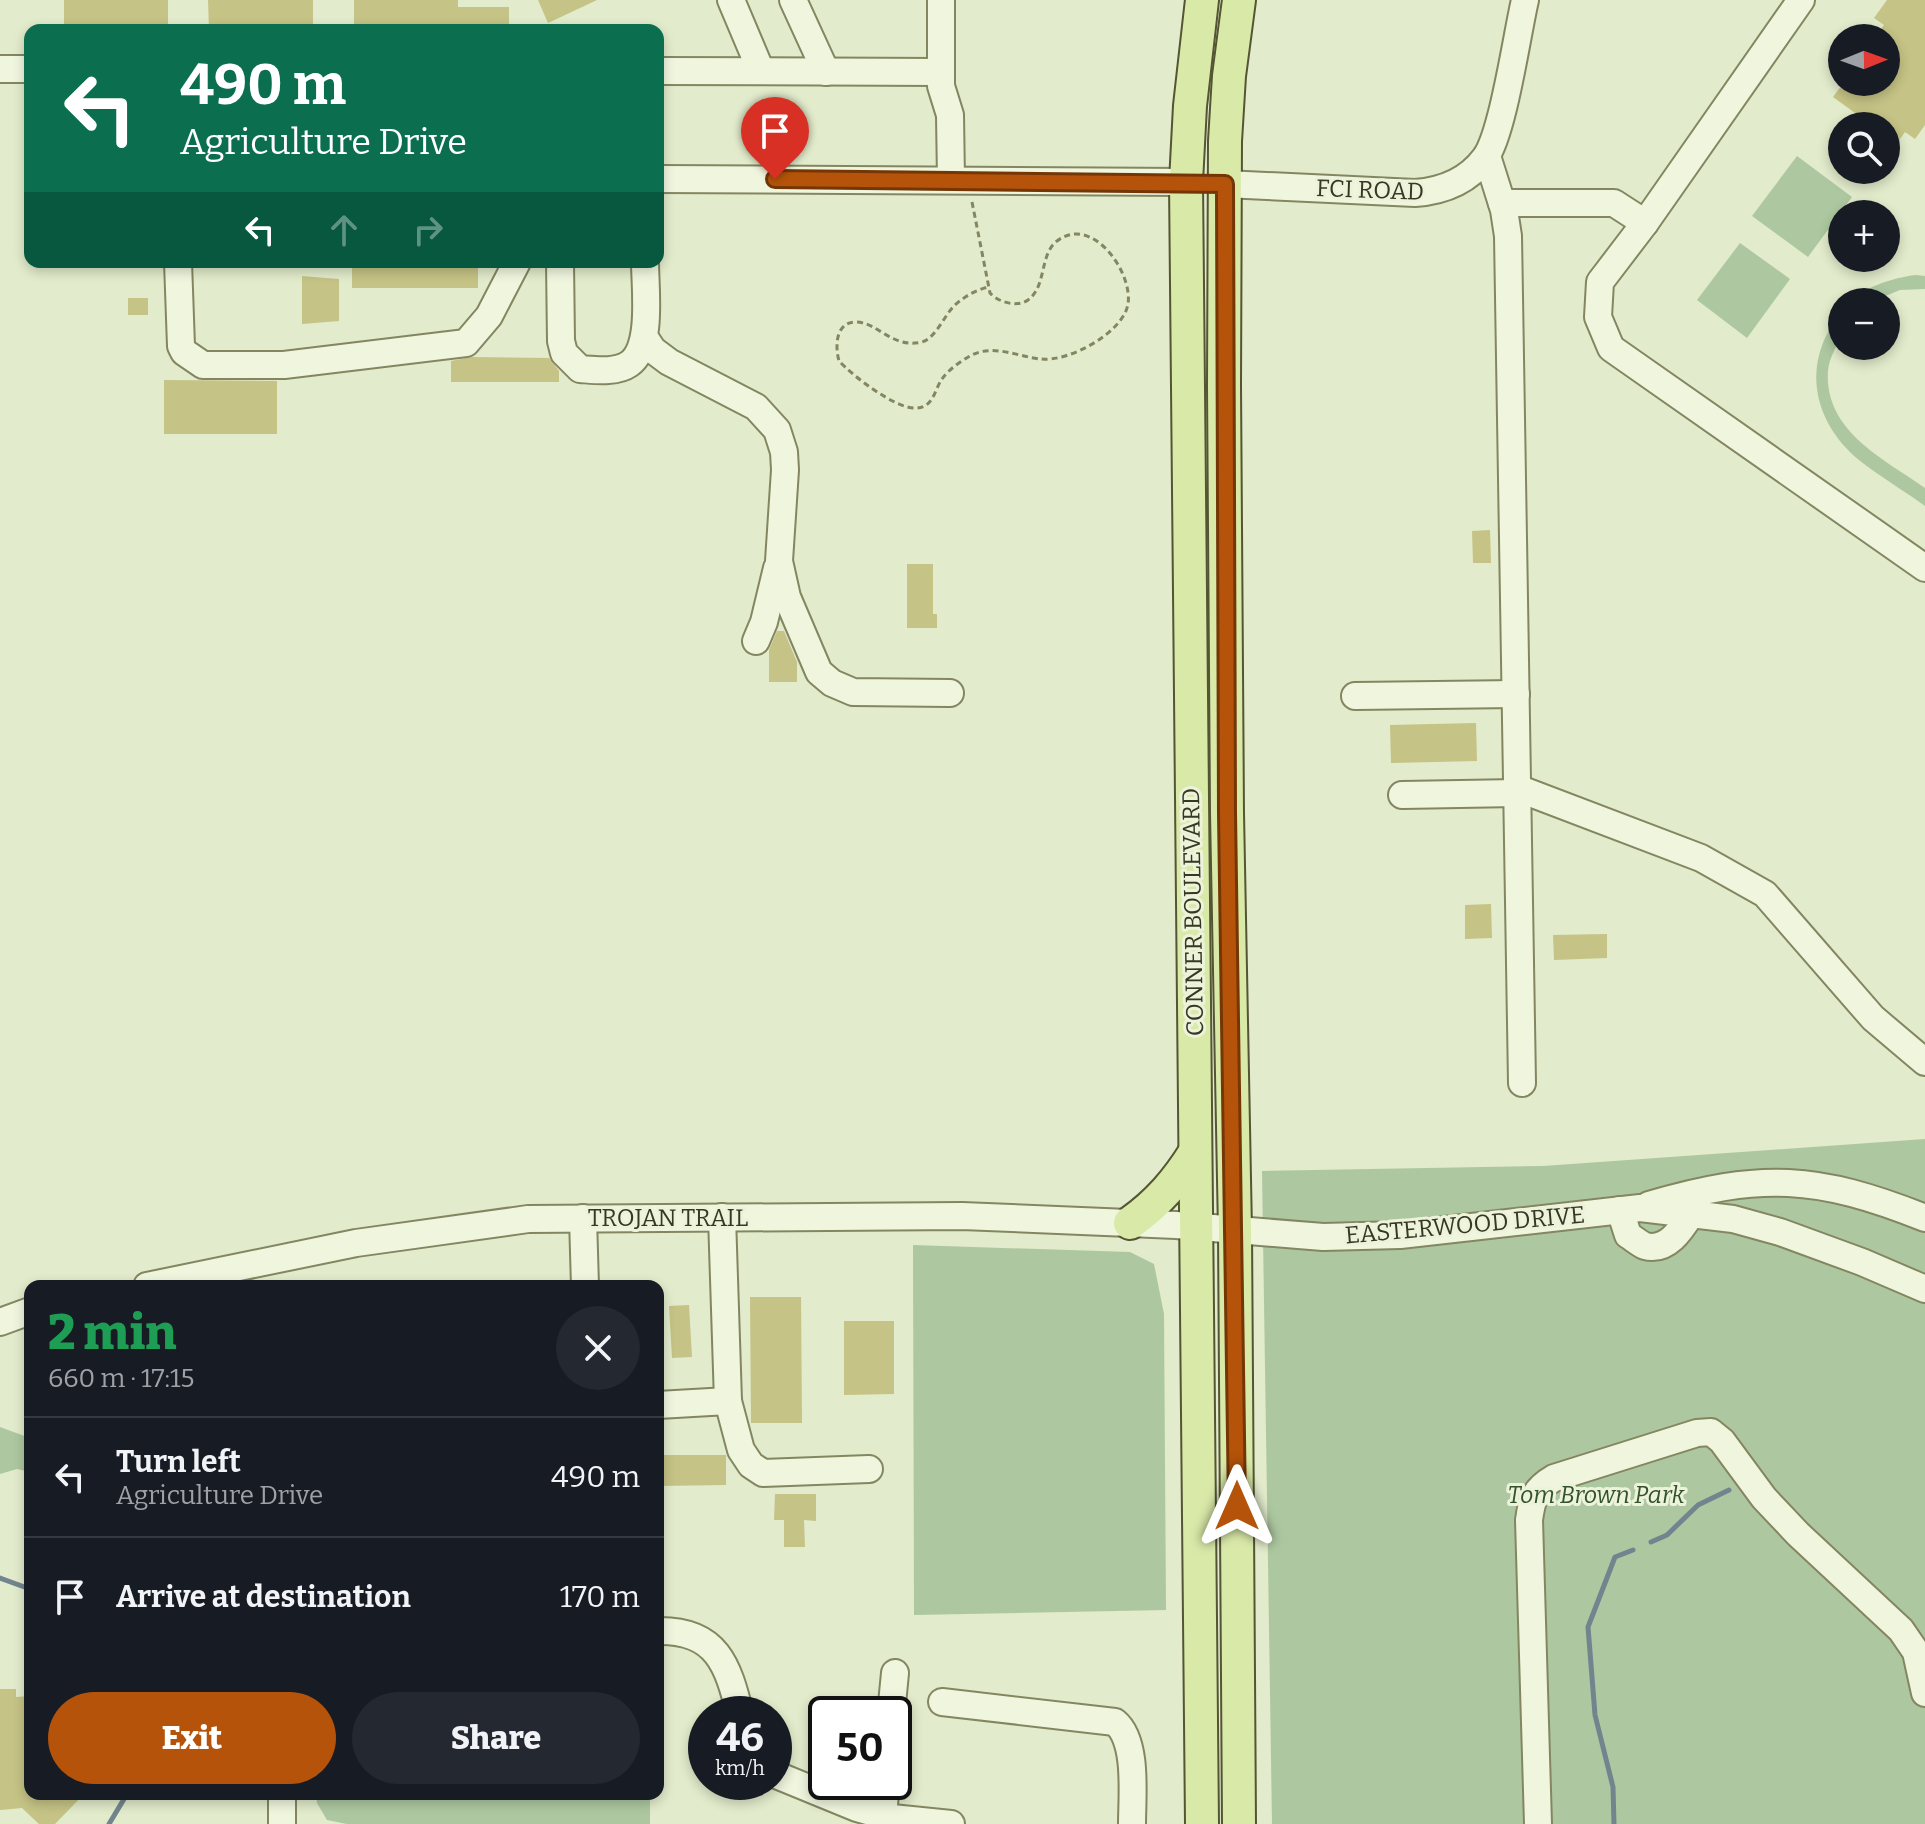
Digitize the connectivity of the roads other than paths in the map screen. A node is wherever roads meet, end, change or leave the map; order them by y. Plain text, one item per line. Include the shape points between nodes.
1 (731, 0) edge
2 (793, 0) edge
3 (941, 0) edge
4 (1202, 0) edge
5 (1239, 0) edge
6 (1525, 0) edge
7 (1801, 0) edge
8 (0, 69) edge
9 (24, 69) edge
10 (664, 71) edge
11 (761, 71) junction
12 (826, 72) junction
13 (941, 72) junction
14 (1487, 156) junction
15 (664, 179) edge
16 (961, 180) junction
17 (1186, 182) junction
18 (1225, 184) junction
19 (1502, 203) junction
20 (1645, 223) junction
21 (178, 268) edge
22 (514, 268) edge
23 (560, 268) edge
24 (645, 268) edge
25 (645, 338) junction
26 (779, 561) junction
27 (1925, 568) edge
28 (756, 641) dead end
29 (950, 693) dead end
30 (1516, 694) junction
31 (1355, 696) dead end
32 (1517, 791) junction
33 (1402, 795) dead end
34 (1925, 1062) edge
35 (1522, 1083) dead end
36 (1195, 1152) junction
37 (1633, 1209) junction
38 (1691, 1214) junction
39 (722, 1217) junction
40 (583, 1218) junction
41 (1925, 1218) edge
42 (1130, 1223) junction
43 (1196, 1227) junction
44 (1235, 1231) junction
45 (255, 1275) edge
46 (206, 1280) edge
47 (585, 1280) edge
48 (1925, 1289) edge
49 (24, 1313) edge
50 (0, 1322) edge
51 (728, 1401) junction
52 (664, 1405) edge
53 (869, 1469) dead end
54 (664, 1632) edge
55 (1920, 1648) edge
56 (895, 1673) dead end
57 (1925, 1693) edge
58 (736, 1696) edge
59 (893, 1696) edge
60 (942, 1702) dead end
61 (792, 1785) edge
62 (282, 1800) edge
63 (884, 1800) edge
64 (838, 1812) edge
65 (883, 1816) junction
66 (282, 1824) edge
67 (951, 1824) edge
68 (1132, 1824) edge
69 (1202, 1824) edge
70 (1239, 1824) edge
71 (1538, 1824) edge

1 - 11 street
2 - 12 street
3 - 13 street
4 - 17 main road, CONNER BOULEVARD
5 - 18 main road, CONNER BOULEVARD via 1229,76
6 - 14 street
7 - 20 street
8 - 9 street
10 - 11 street
11 - 12 street
12 - 13 street
13 - 16 street
14 - 18 street, FCI ROAD via 1468,175 1437,191
14 - 19 street
15 - 16 street
16 - 17 street
17 - 18 main road
17 - 36 main road, CONNER BOULEVARD
18 - 44 main road, CONNER BOULEVARD via 1227,813
19 - 20 street via 1614,203
19 - 30 street via 1508,236
20 - 27 street via 1600,282 1598,317 1611,348
21 - 22 street via 184,352 203,365 284,365 466,343 489,316
23 - 25 street via 561,341 572,363 580,369 620,369 631,364
24 - 25 street
25 - 26 street via 669,362 756,407 777,430 785,470
26 - 28 street
26 - 29 street via 787,597 819,672 832,683 853,692
30 - 31 street
30 - 32 street
32 - 33 street
32 - 34 street via 1701,858 1765,894 1873,1018
32 - 35 street
36 - 42 main road via 1160,1200
36 - 43 main road, CONNER BOULEVARD
37 - 38 street, EASTERWOOD DRIVE
37 - 38 street via 1628,1235 1645,1246 1661,1246 1679,1234
37 - 41 street, EASTERWOOD DRIVE via 1727,1185 1796,1182 1872,1197
37 - 44 street, EASTERWOOD DRIVE via 1400,1235
38 - 48 street, EASTERWOOD DRIVE via 1780,1232
39 - 40 street, TROJAN TRAIL
39 - 42 street, TROJAN TRAIL via 962,1216
39 - 51 street
40 - 45 street, TROJAN TRAIL via 528,1219 356,1243
40 - 47 street
42 - 43 street, TROJAN TRAIL
43 - 44 street, EASTERWOOD DRIVE
43 - 69 main road, CONNER BOULEVARD
44 - 70 main road, CONNER BOULEVARD
45 - 46 street, TROJAN TRAIL
49 - 50 street
51 - 52 street
51 - 53 street via 741,1450 763,1473
54 - 58 street via 698,1638 713,1648 732,1678
55 - 57 street
55 - 71 street via 1798,1534 1711,1432 1554,1478 1537,1488 1529,1520
56 - 59 street
60 - 68 street via 1115,1722 1127,1739 1131,1761
61 - 64 street
62 - 66 street
63 - 65 street
64 - 65 street
65 - 67 street

